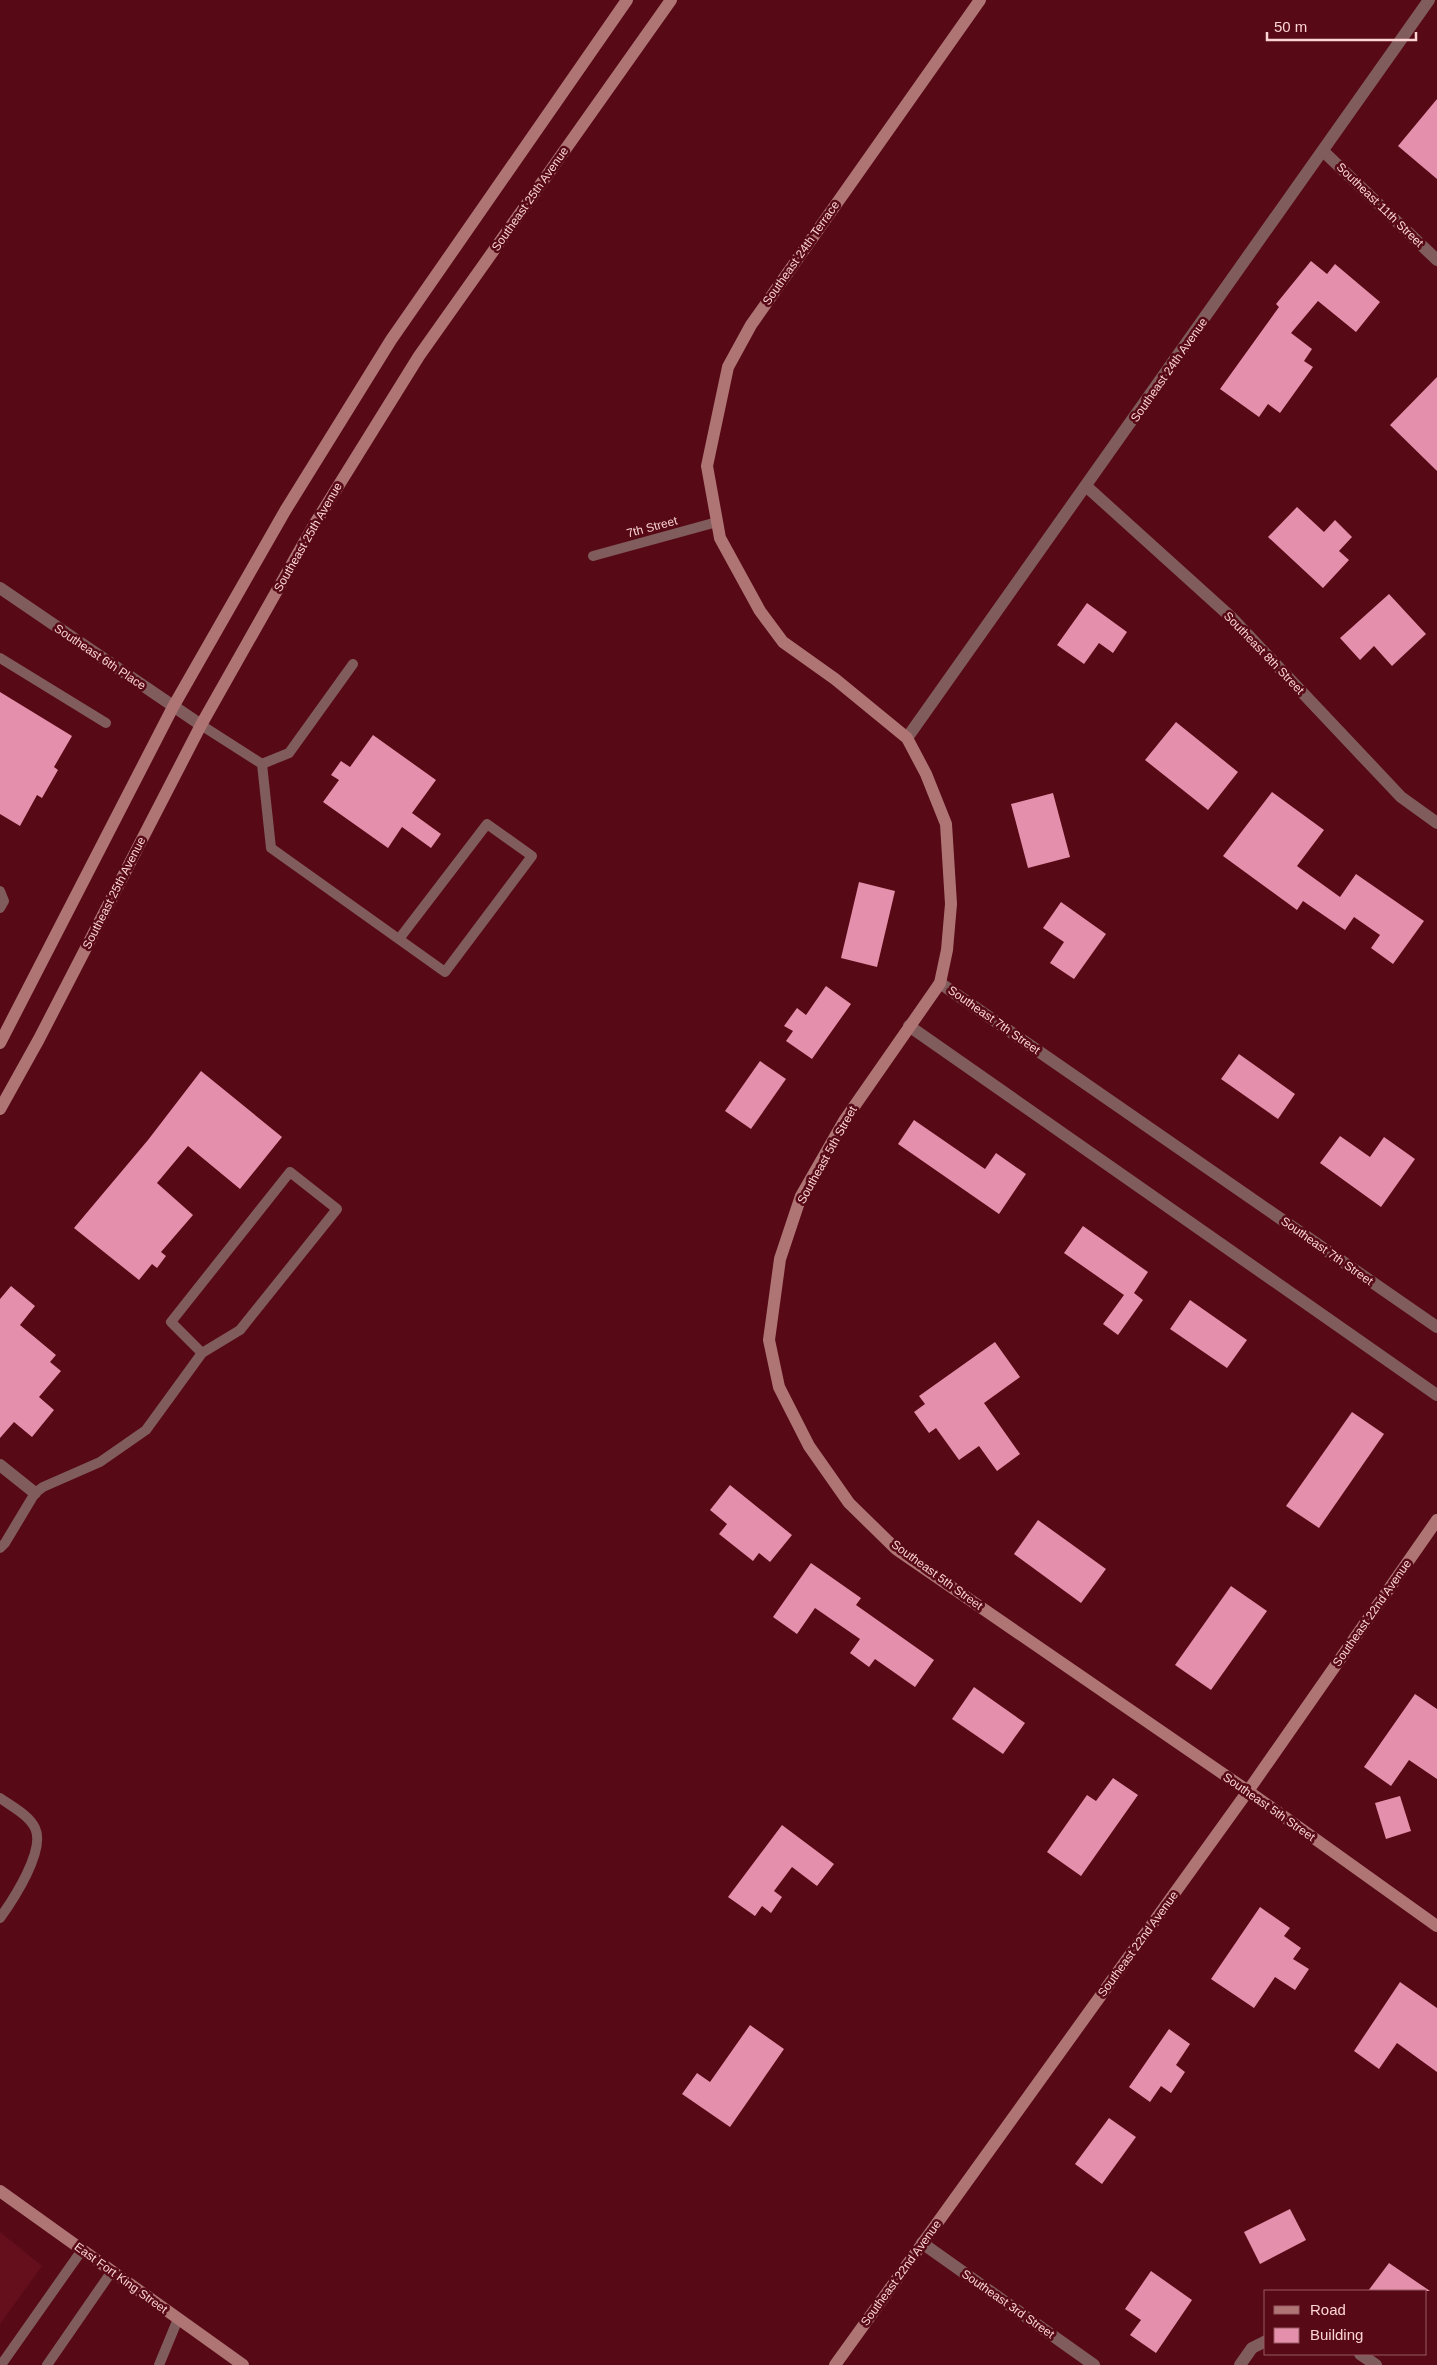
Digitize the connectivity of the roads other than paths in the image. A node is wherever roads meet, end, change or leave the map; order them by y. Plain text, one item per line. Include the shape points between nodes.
1 (627, 0) edge
2 (671, 0) edge
3 (980, 0) edge
4 (1429, 0) edge
5 (1322, 151) junction
6 (1437, 260) edge
7 (1087, 487) junction
8 (717, 522) junction
9 (720, 538) joint
10 (593, 556) dead end
11 (0, 588) edge
12 (0, 658) edge
13 (352, 664) dead end
14 (173, 707) junction
15 (106, 723) dead end
16 (201, 725) junction
17 (907, 738) junction
18 (262, 764) junction
19 (1437, 823) edge
20 (0, 891) edge
21 (0, 908) edge
22 (399, 939) junction
23 (940, 982) junction
24 (910, 1026) junction
25 (0, 1043) edge
26 (0, 1109) edge
27 (1437, 1327) edge
28 (202, 1353) junction
29 (1437, 1395) edge
30 (0, 1465) edge
31 (35, 1493) junction
32 (1437, 1520) edge
33 (0, 1548) edge
34 (1248, 1791) junction
35 (0, 1798) edge
36 (0, 1918) edge
37 (1437, 1926) edge
38 (0, 2191) edge
39 (922, 2243) junction
40 (82, 2250) junction
41 (112, 2271) junction
42 (178, 2319) junction
43 (1264, 2342) edge
44 (1361, 2355) edge
45 (1, 2365) edge
46 (48, 2365) edge
47 (160, 2365) edge
48 (243, 2365) edge
49 (835, 2365) edge
50 (1094, 2365) edge
51 (1240, 2365) edge
52 (1376, 2365) edge

1 - 14 street via 391,340 285,510
2 - 16 street, Southeast 25th Avenue via 419,356 314,525
3 - 8 street, Southeast 24th Terrace via 751,325 728,367 707,466
4 - 5 street, Southeast 24th Avenue
5 - 6 street, Southeast 11th Street
5 - 7 street, Southeast 24th Avenue
7 - 17 street, Southeast 24th Avenue
7 - 19 street, Southeast 8th Street via 1232,618 1401,797
8 - 9 street, Southeast 24th Terrace
8 - 10 lane, 7th Street
9 - 17 street, Southeast 7th Street via 760,611 783,642 835,678
11 - 14 street, Southeast 6th Place
12 - 15 lane
13 - 18 lane via 289,753
14 - 16 street, Southeast 6th Place
14 - 25 street
16 - 18 lane
16 - 26 street, Southeast 25th Avenue
17 - 23 street, Southeast 7th Street via 946,824 951,904
18 - 22 lane via 271,848
20 - 21 lane via 4,902
22 - 22 lane via 446,972 532,856 486,824
23 - 24 street, Southeast 5th Street
23 - 27 street, Southeast 7th Street
24 - 29 street
24 - 34 street, Southeast 5th Street via 844,1120 801,1196 780,1259 769,1340 779,1387 809,1446 849,1503 896,1549
28 - 28 lane via 240,1330 337,1209 290,1172 172,1322
28 - 31 lane via 146,1430 100,1462
30 - 31 street
31 - 33 lane
32 - 34 street, Southeast 22nd Avenue
34 - 37 street, Southeast 5th Street
34 - 39 street, Southeast 22nd Avenue
35 - 36 lane via 36,1828 37,1840 36,1857
38 - 40 street, East Fort King Street
39 - 49 street, Southeast 22nd Avenue
39 - 50 street, Southeast 3rd Street
40 - 41 street, East Fort King Street
40 - 45 lane
41 - 42 street, East Fort King Street
41 - 46 lane
42 - 47 lane
42 - 48 street, East Fort King Street
43 - 51 street via 1252,2348
44 - 52 street

